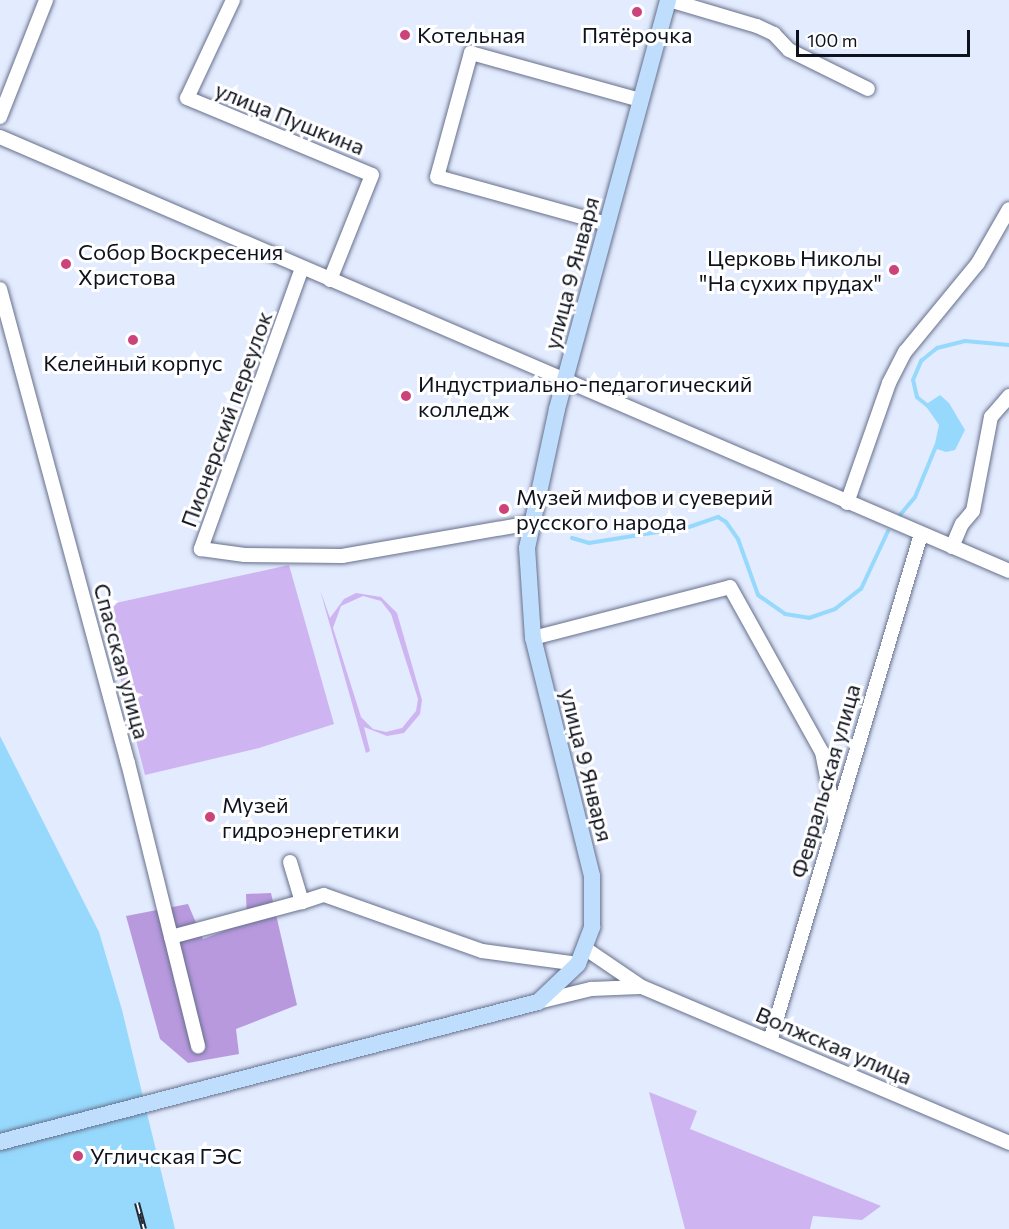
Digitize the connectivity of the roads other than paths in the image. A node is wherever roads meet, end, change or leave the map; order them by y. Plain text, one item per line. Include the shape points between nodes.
1 (46, 0) edge
2 (233, 0) edge
3 (668, 0) edge
4 (868, 89) dead end
5 (641, 100) junction
6 (0, 117) edge
7 (0, 137) edge
8 (1009, 209) edge
9 (608, 224) junction
10 (303, 268) junction
11 (330, 280) junction
12 (0, 289) edge
13 (564, 383) junction
14 (1009, 396) edge
15 (847, 503) junction
16 (531, 523) junction
17 (921, 534) junction
18 (952, 547) junction
19 (1009, 571) edge
20 (532, 638) junction
21 (835, 820) junction
22 (290, 862) dead end
23 (302, 902) junction
24 (171, 937) junction
25 (586, 949) junction
26 (578, 964) junction
27 (642, 987) junction
28 (537, 1002) junction
29 (770, 1041) junction
30 (198, 1046) dead end
31 (0, 1142) edge
32 (1009, 1143) edge

1 - 6 street
2 - 11 street, улица Пушкина via 188,98 372,175
3 - 4 street via 757,26 774,34 789,50
3 - 5 main road, улица 9 Января
5 - 9 main road, улица 9 Января
5 - 9 street via 471,53 440,165 437,177
7 - 10 street
8 - 15 street via 978,263 905,352 889,383
9 - 13 main road, улица 9 Января
10 - 11 street
10 - 16 street, Пионерский переулок via 201,549 244,555 342,556
11 - 13 street
12 - 24 street, Спасская улица
13 - 15 street
13 - 16 main road, улица 9 Января
14 - 18 street via 991,417 976,503
15 - 17 street
16 - 20 main road, улица 9 Января via 526,569
17 - 18 street
17 - 21 street, Февральская улица via 876,679 862,742
18 - 19 street
20 - 21 street via 730,587 822,752
20 - 25 main road, улица 9 Января via 592,876 594,909
21 - 29 street, Февральская улица
22 - 23 street
23 - 24 street
23 - 26 street via 324,895 482,951
24 - 30 street, Спасская улица
25 - 26 main road, улица 9 Января
25 - 27 street
26 - 28 main road, улица 9 Января
27 - 28 street via 591,989
27 - 29 street, Волжская улица
28 - 31 main road
29 - 32 street, Волжская улица

